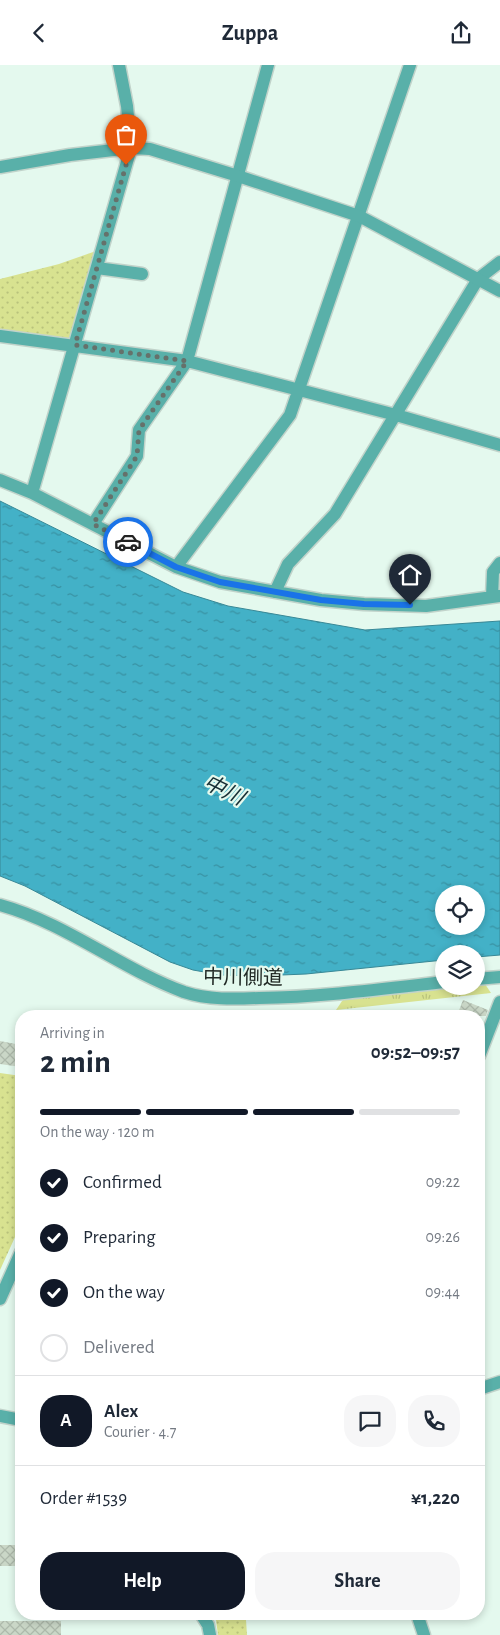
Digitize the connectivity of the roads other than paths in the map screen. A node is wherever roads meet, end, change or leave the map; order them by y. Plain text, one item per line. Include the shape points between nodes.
1 (119, 65) edge
2 (268, 65) edge
3 (410, 65) edge
4 (131, 148) junction
5 (0, 167) edge
6 (238, 176) junction
7 (359, 216) junction
8 (500, 262) edge
9 (97, 268) junction
10 (142, 274) dead end
11 (478, 279) junction
12 (500, 291) edge
13 (0, 336) edge
14 (75, 345) junction
15 (187, 361) junction
16 (300, 391) junction
17 (396, 415) junction
18 (500, 445) edge
19 (0, 480) edge
20 (32, 493) junction
21 (93, 524) junction
22 (500, 563) edge
23 (176, 567) junction
24 (275, 592) junction
25 (496, 596) edge
26 (0, 905) edge
27 (500, 977) edge
28 (485, 978) edge
29 (435, 983) edge
30 (500, 1002) edge
31 (485, 1041) edge
32 (15, 1265) edge
33 (0, 1299) edge
34 (500, 1382) edge
35 (485, 1387) edge
36 (0, 1416) edge
37 (15, 1419) edge
38 (205, 1620) edge
39 (419, 1620) edge
40 (210, 1635) edge
41 (424, 1635) edge

1 - 4 street via 128,106
2 - 6 street
3 - 7 street
4 - 5 street
4 - 6 street via 150,149
4 - 9 street
6 - 7 street
6 - 15 street
7 - 11 street
7 - 16 street
8 - 11 street
9 - 10 street
9 - 14 street
11 - 12 street
11 - 17 street
13 - 14 street
14 - 15 street
14 - 20 street
15 - 16 street
15 - 21 street via 139,430 137,456
16 - 17 street
16 - 23 street via 290,415
17 - 18 street
17 - 24 street via 335,514 288,564
19 - 20 street
20 - 21 street
21 - 23 street
22 - 25 street via 493,572
23 - 24 street via 220,582
24 - 25 street via 364,604 426,606
26 - 29 street, 中川側道 via 49,925 168,985 198,996 270,998
27 - 28 street
30 - 31 street
32 - 33 street
34 - 35 street
36 - 37 street
38 - 40 street
39 - 41 street

